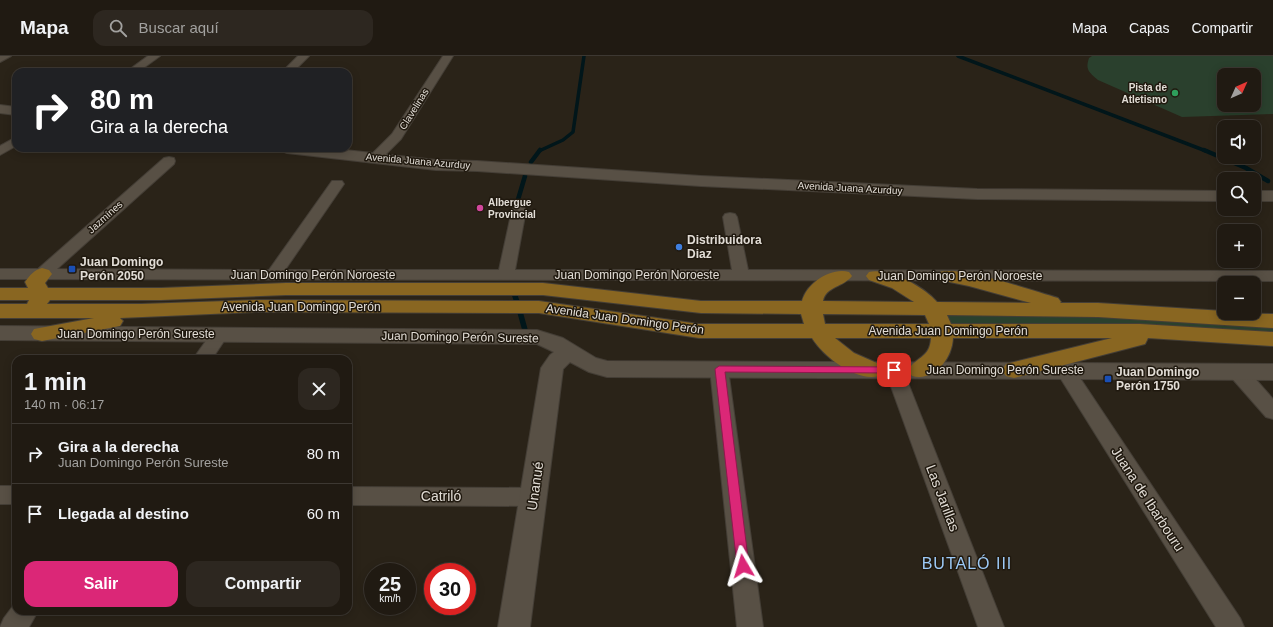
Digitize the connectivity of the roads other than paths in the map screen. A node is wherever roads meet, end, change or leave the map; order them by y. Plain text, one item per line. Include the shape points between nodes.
1 (6, 56) edge
2 (155, 56) edge
3 (304, 56) edge
4 (448, 56) edge
5 (0, 59) edge
6 (137, 68) edge
7 (292, 68) edge
8 (0, 97) edge
9 (12, 98) edge
10 (0, 109) edge
11 (12, 110) edge
12 (352, 142) edge
13 (12, 144) edge
14 (388, 146) junction
15 (0, 151) edge
16 (322, 152) edge
17 (374, 158) junction
18 (169, 160) dead end
19 (478, 166) junction
20 (337, 184) dead end
21 (1217, 196) edge
22 (1261, 196) edge
23 (1273, 196) edge
24 (519, 210) dead end
25 (730, 217) dead end
26 (0, 274) edge
27 (273, 275) junction
28 (506, 275) junction
29 (741, 276) junction
30 (842, 276) junction
31 (876, 276) junction
32 (947, 276) junction
33 (1273, 276) edge
34 (42, 284) junction
35 (0, 294) edge
36 (811, 308) junction
37 (932, 309) junction
38 (1098, 310) junction
39 (0, 311) edge
40 (30, 311) junction
41 (158, 311) junction
42 (1273, 321) edge
43 (0, 324) edge
44 (819, 331) junction
45 (941, 331) junction
46 (1164, 332) junction
47 (0, 333) edge
48 (42, 334) junction
49 (219, 335) junction
50 (1273, 339) edge
51 (569, 352) junction
52 (205, 355) edge
53 (719, 369) junction
54 (871, 370) junction
55 (894, 370) junction
56 (920, 370) junction
57 (1014, 370) junction
58 (1065, 371) junction
59 (1236, 372) junction
60 (1273, 372) edge
61 (1273, 412) edge
62 (0, 495) edge
63 (12, 495) edge
64 (352, 496) edge
65 (533, 497) junction
66 (22, 615) edge
67 (13, 627) edge
68 (514, 627) edge
69 (750, 627) edge
70 (991, 627) edge
71 (1231, 627) edge

1 - 5 street
2 - 6 street
3 - 7 street
4 - 14 street, Clavelinas via 399,134
8 - 9 street
10 - 11 street
12 - 14 street, Avenida Juana Azurduy
13 - 15 street
14 - 17 street, Clavelinas
14 - 19 street, Avenida Juana Azurduy
16 - 17 street, Avenida Juana Azurduy
17 - 19 street, Avenida Juana Azurduy
18 - 34 street, Jazmínes
19 - 21 street, Avenida Juana Azurduy via 701,181 977,194
20 - 27 street
22 - 23 street
24 - 28 street
25 - 29 street
26 - 34 street, Juan Domingo Perón Noroeste
27 - 28 street, Juan Domingo Perón Noroeste
27 - 34 street, Juan Domingo Perón Noroeste
28 - 29 street, Juan Domingo Perón Noroeste
29 - 30 street, Juan Domingo Perón Noroeste
30 - 31 street, Juan Domingo Perón Noroeste
30 - 36 main road via 829,281 816,291 812,297
31 - 32 street, Juan Domingo Perón Noroeste
31 - 37 main road via 908,289 922,298
32 - 33 street, Juan Domingo Perón Noroeste
32 - 38 main road via 1056,303
34 - 35 main road, Avenida Juan Domingo Perón
34 - 36 main road, Avenida Juan Domingo Perón via 167,294 286,289 543,289 701,307
34 - 40 main road via 41,301
36 - 37 main road, Avenida Juan Domingo Perón
36 - 44 main road
37 - 38 main road, Avenida Juan Domingo Perón
37 - 45 main road
38 - 42 main road, Avenida Juan Domingo Perón
39 - 40 main road, Avenida Juan Domingo Perón
40 - 41 main road, Avenida Juan Domingo Perón
40 - 43 main road
41 - 44 main road, Avenida Juan Domingo Perón via 256,306 539,307 699,331
41 - 48 main road
44 - 45 main road, Avenida Juan Domingo Perón
44 - 54 main road via 829,345 842,356
45 - 46 main road, Avenida Juan Domingo Perón
45 - 56 main road via 943,343 940,353 932,363
46 - 50 main road, Avenida Juan Domingo Perón
46 - 57 main road
47 - 48 street, Juan Domingo Perón Sureste
48 - 49 street, Juan Domingo Perón Sureste
49 - 51 street, Juan Domingo Perón Sureste via 537,337 550,340
49 - 52 street
51 - 53 street, Juan Domingo Perón Sureste via 589,364 604,368
51 - 65 street, Unanué via 552,368
53 - 54 street, Juan Domingo Perón Sureste
53 - 69 street
54 - 55 street, Juan Domingo Perón Sureste
55 - 56 street, Juan Domingo Perón Sureste
55 - 70 street, Las Jarillas
56 - 57 street, Juan Domingo Perón Sureste
57 - 58 street, Juan Domingo Perón Sureste
58 - 59 street, Juan Domingo Perón Sureste
58 - 71 street, Juana de Ibarbouru
59 - 60 street, Juan Domingo Perón Sureste
59 - 61 street
62 - 63 street
64 - 65 street, Catriló
65 - 68 street, Unanué
66 - 67 street

